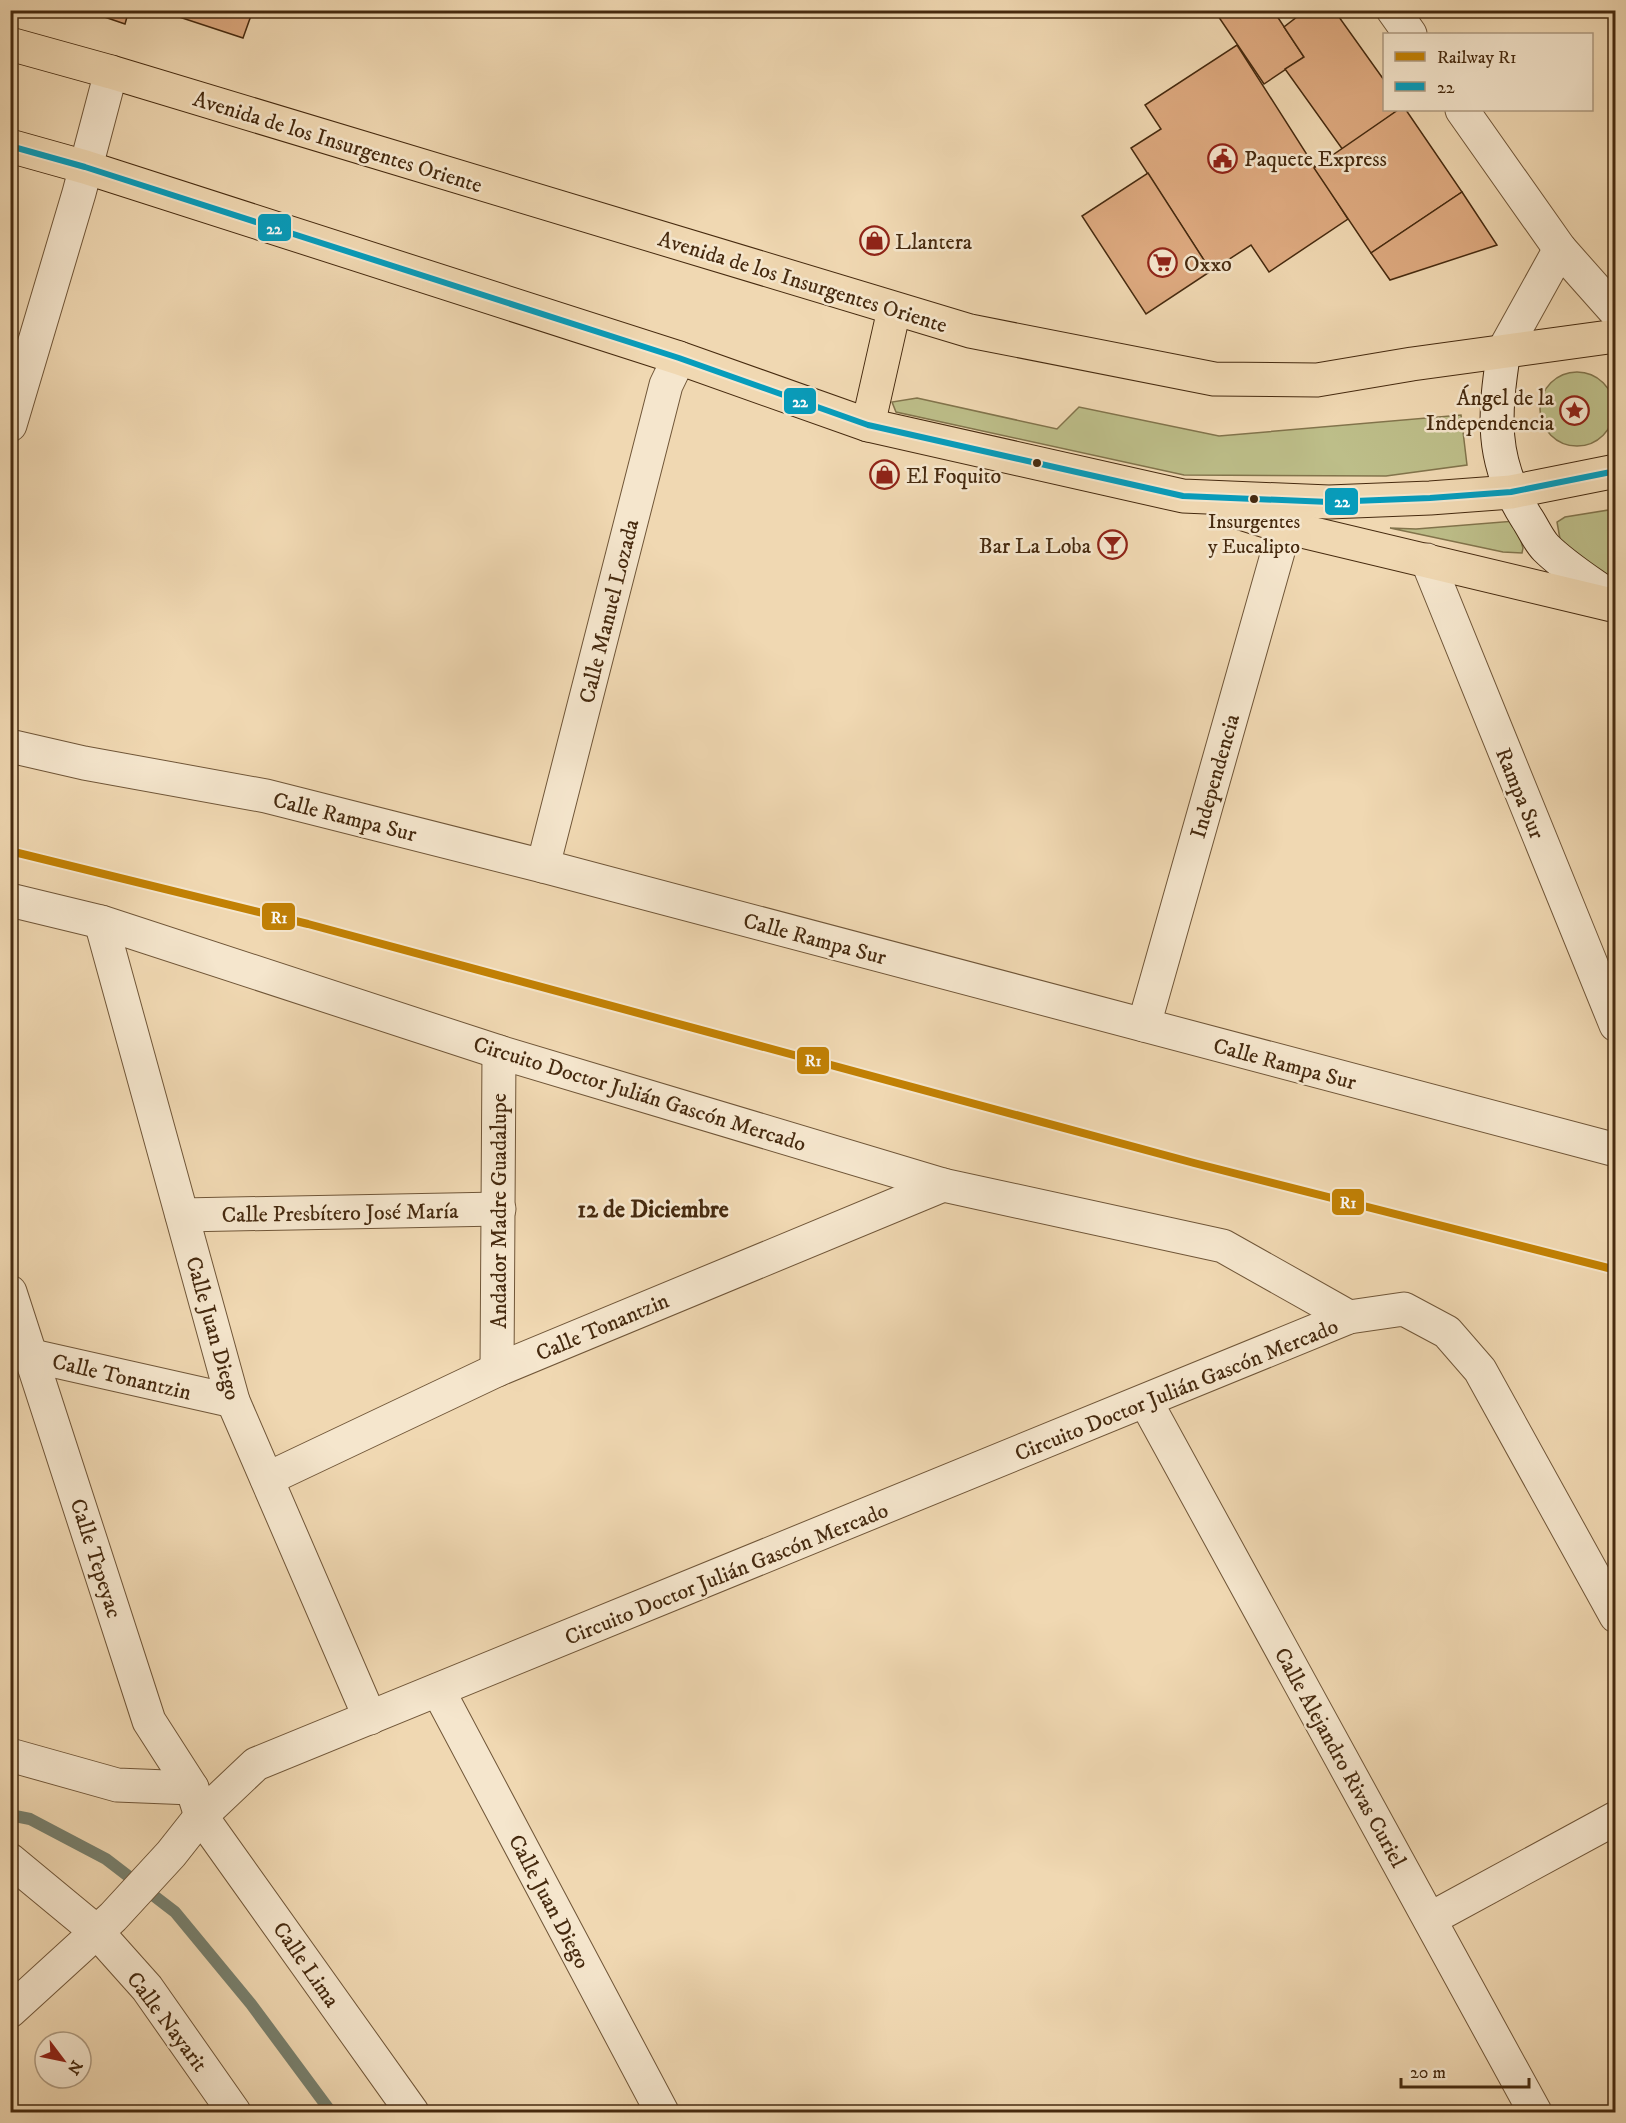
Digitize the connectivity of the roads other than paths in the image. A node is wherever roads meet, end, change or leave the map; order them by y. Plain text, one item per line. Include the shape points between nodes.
1 (1393, 10) edge
2 (1409, 33) edge
3 (10, 44) edge
4 (111, 72) junction
5 (1463, 111) edge
6 (10, 146) edge
7 (85, 167) junction
8 (1560, 249) junction
9 (894, 310) junction
10 (1616, 312) edge
11 (1616, 336) edge
12 (1504, 350) junction
13 (679, 358) junction
14 (10, 425) edge
15 (868, 425) junction
16 (1616, 471) edge
17 (1511, 492) junction
18 (1183, 496) junction
19 (1285, 527) junction
20 (1428, 560) junction
21 (1616, 601) edge
22 (1616, 606) edge
23 (10, 746) edge
24 (543, 866) junction
25 (10, 900) edge
26 (101, 922) junction
27 (1144, 1025) junction
28 (1616, 1025) edge
29 (499, 1052) junction
30 (1616, 1150) edge
31 (943, 1185) junction
32 (499, 1209) junction
33 (182, 1215) junction
34 (10, 1292) edge
35 (1349, 1317) junction
36 (21, 1353) edge
37 (497, 1370) junction
38 (233, 1401) junction
39 (1146, 1402) junction
40 (267, 1479) junction
41 (1616, 1616) edge
42 (438, 1690) junction
43 (370, 1718) junction
44 (10, 1755) edge
45 (197, 1802) junction
46 (1616, 1818) edge
47 (10, 1860) edge
48 (1430, 1919) junction
49 (105, 1924) junction
50 (10, 2011) edge
51 (1525, 2109) edge
52 (234, 2112) edge
53 (412, 2112) edge
54 (662, 2112) edge

1 - 2 street
3 - 4 highway, Avenida de los Insurgentes Oriente
4 - 7 street
4 - 9 highway, Avenida de los Insurgentes Oriente
5 - 8 street
6 - 7 highway
7 - 13 highway
7 - 14 street
8 - 10 street
8 - 12 street
9 - 12 highway, Avenida de los Insurgentes Oriente via 970,331 1214,379 1317,380
9 - 15 highway
11 - 12 highway, Avenida de los Insurgentes Oriente
12 - 17 street via 1495,432
13 - 15 highway
13 - 24 street, Calle Manuel Lozada via 666,385
15 - 18 highway
16 - 17 highway
17 - 18 highway via 1329,502
17 - 21 street via 1546,548
18 - 19 highway
19 - 20 highway
19 - 27 street, Independencia
20 - 22 highway
20 - 28 street, Rampa Sur
23 - 24 street, Calle Rampa Sur via 266,796
24 - 27 street, Calle Rampa Sur
25 - 26 street, Circuito Doctor Julián Gascón Mercado
26 - 29 street, Circuito Doctor Julián Gascón Mercado
26 - 33 street, Calle Juan Diego
27 - 30 street, Calle Rampa Sur
29 - 31 street, Circuito Doctor Julián Gascón Mercado
29 - 32 street, Andador Madre Guadalupe
31 - 35 street, Circuito Doctor Julián Gascón Mercado via 1223,1246
31 - 37 street, Calle Tonantzin
32 - 33 street, Calle Presbítero José María
32 - 37 street, Andador Madre Guadalupe
33 - 38 street, Calle Juan Diego
34 - 36 street, Calle Tepeyac
35 - 39 street, Circuito Doctor Julián Gascón Mercado
35 - 41 street via 1404,1309 1447,1332 1480,1370
36 - 38 street, Calle Tonantzin
36 - 45 street, Calle Tepeyac via 149,1721
37 - 40 street, Calle Tonantzin
38 - 40 street, Calle Juan Diego
39 - 42 street, Circuito Doctor Julián Gascón Mercado
39 - 48 street, Calle Alejandro Rivas Curiel
40 - 43 street, Calle Juan Diego
42 - 43 street, Circuito Doctor Julián Gascón Mercado
42 - 54 street, Calle Juan Diego
43 - 45 street, Circuito Doctor Julián Gascón Mercado via 256,1764
44 - 45 street via 117,1785
45 - 49 street, Circuito Doctor Julián Gascón Mercado via 171,1854
45 - 53 street, Calle Lima
46 - 48 street
47 - 49 street, Calle Nayarit
48 - 51 street, Calle Alejandro Rivas Curiel
49 - 50 street, Circuito Doctor Julián Gascón Mercado
49 - 52 street, Calle Nayarit

